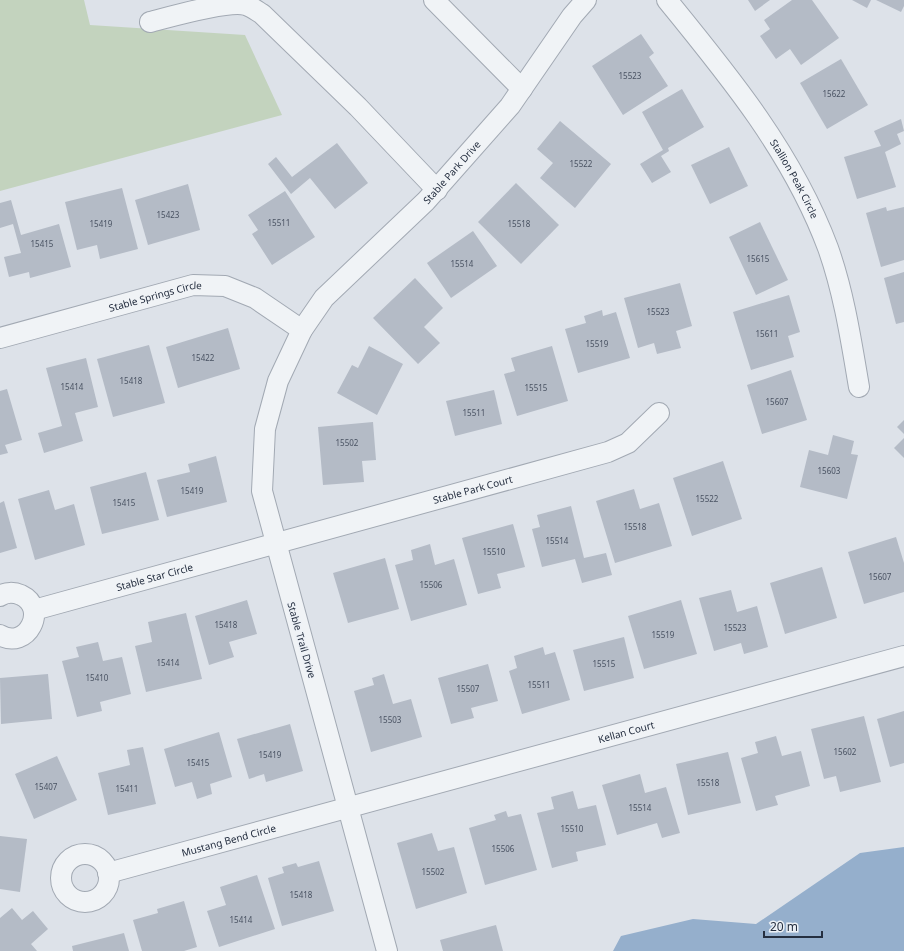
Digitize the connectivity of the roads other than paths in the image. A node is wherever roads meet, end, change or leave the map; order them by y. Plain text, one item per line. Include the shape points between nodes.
1 (434, 0) edge
2 (586, 0) edge
3 (667, 0) edge
4 (150, 22) dead end
5 (522, 89) junction
6 (437, 190) junction
7 (302, 330) junction
8 (0, 338) edge
9 (859, 387) dead end
10 (659, 413) dead end
11 (275, 543) junction
12 (0, 596) edge
13 (34, 610) junction
14 (0, 636) edge
15 (904, 656) edge
16 (349, 806) junction
17 (108, 873) dead end
18 (387, 951) edge

1 - 5 street
2 - 5 street, Stable Park Drive via 572,16
3 - 9 street, Stallion Peak Circle via 776,142 805,196 828,249 848,319
4 - 6 street via 203,8 245,4 262,14 358,107
5 - 6 street, Stable Park Drive
6 - 7 street, Stable Park Drive via 324,298
7 - 8 street, Stable Springs Circle via 255,298 225,286 193,285
7 - 11 street, Stable Trail Drive via 278,380 265,429 262,491
10 - 11 street, Stable Park Court via 628,443 608,452
11 - 13 street, Stable Star Circle
11 - 16 street, Stable Trail Drive
12 - 13 street via 11,592 19,594 26,597
13 - 14 street via 33,625 23,636 9,639
15 - 16 street, Kellan Court
16 - 17 street, Mustang Bend Circle
16 - 18 street, Stable Trail Drive

